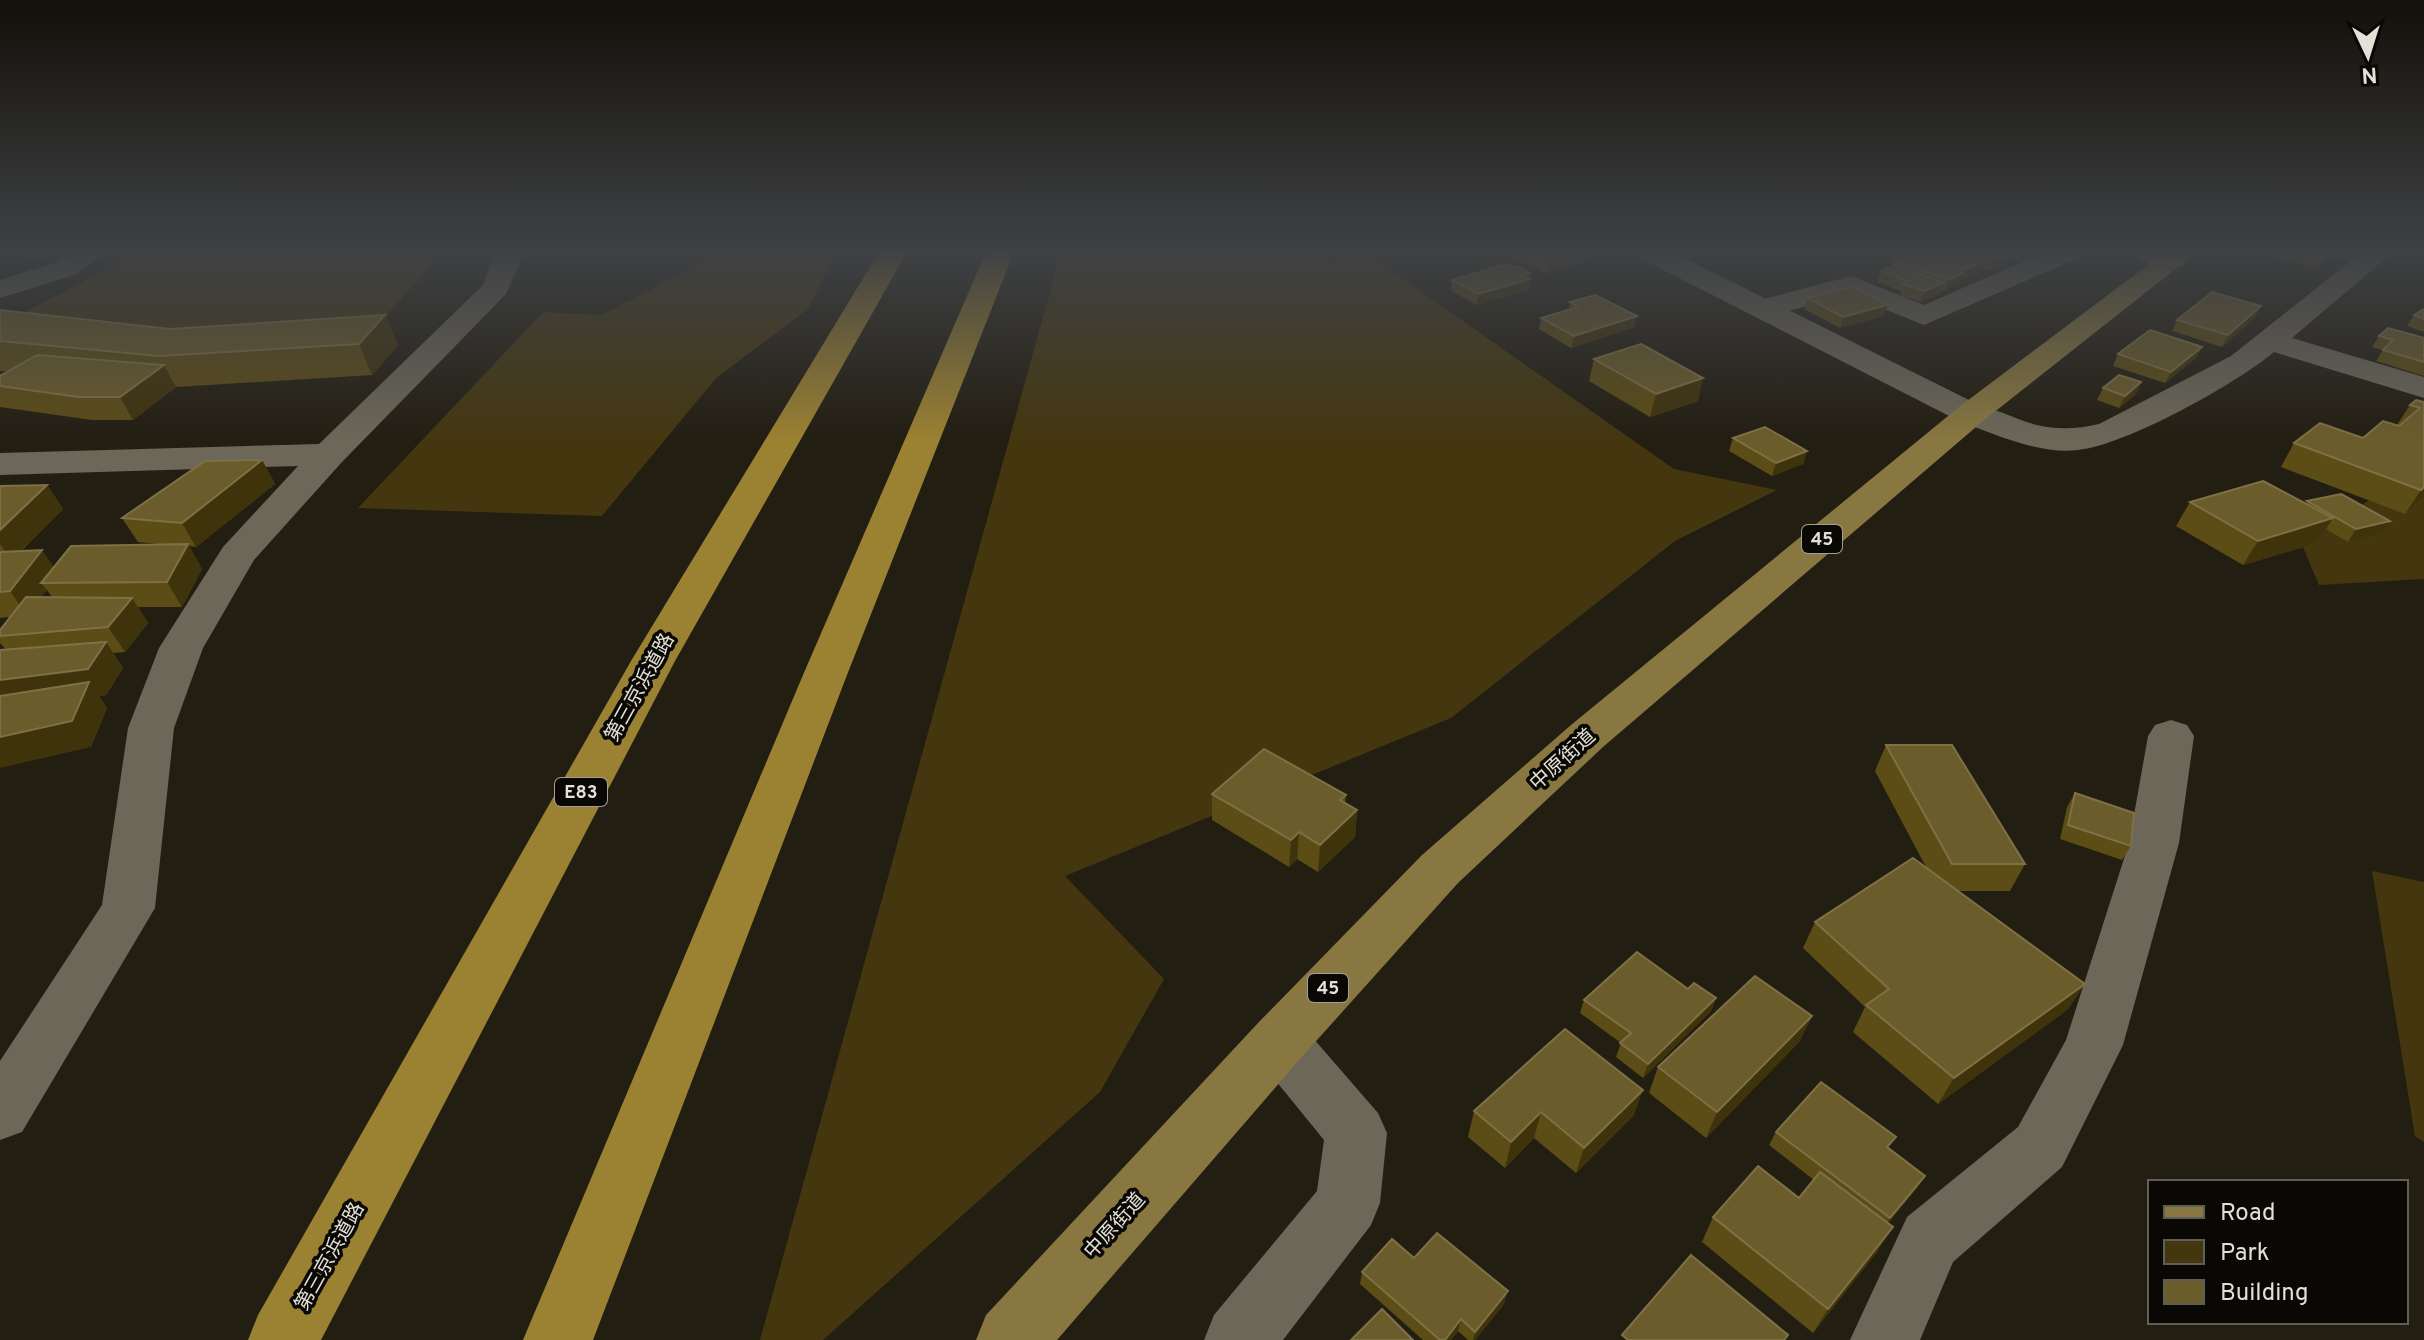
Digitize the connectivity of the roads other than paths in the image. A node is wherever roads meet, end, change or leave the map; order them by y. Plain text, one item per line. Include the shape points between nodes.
1 (469, 315) edge
2 (856, 315) edge
3 (974, 315) edge
4 (1777, 315) edge
5 (2094, 315) edge
6 (2302, 315) edge
7 (2270, 341) junction
8 (2424, 388) edge
9 (1971, 414) junction
10 (329, 454) junction
11 (0, 464) edge
12 (2171, 736) dead end
13 (1279, 1041) junction
14 (0, 1113) edge
15 (283, 1340) edge
16 (558, 1340) edge
17 (1011, 1340) edge
18 (1239, 1340) edge
19 (1885, 1340) edge

1 - 10 street
2 - 15 highway, 第三京浜道路 / E83 via 653,661
3 - 16 highway
4 - 9 street
5 - 9 main road, 中原街道 / 45
6 - 7 street
7 - 8 street
7 - 9 street via 2242,363 2111,431 2076,440 2033,435
9 - 13 main road, 中原街道 / 45 via 1587,736 1440,869
10 - 11 street
10 - 14 street via 237,555 181,648 151,728 128,908
12 - 19 street via 2154,843 2094,1045 2040,1147 1930,1240
13 - 17 main road, 中原街道 / 45
13 - 18 street via 1356,1133 1348,1203

